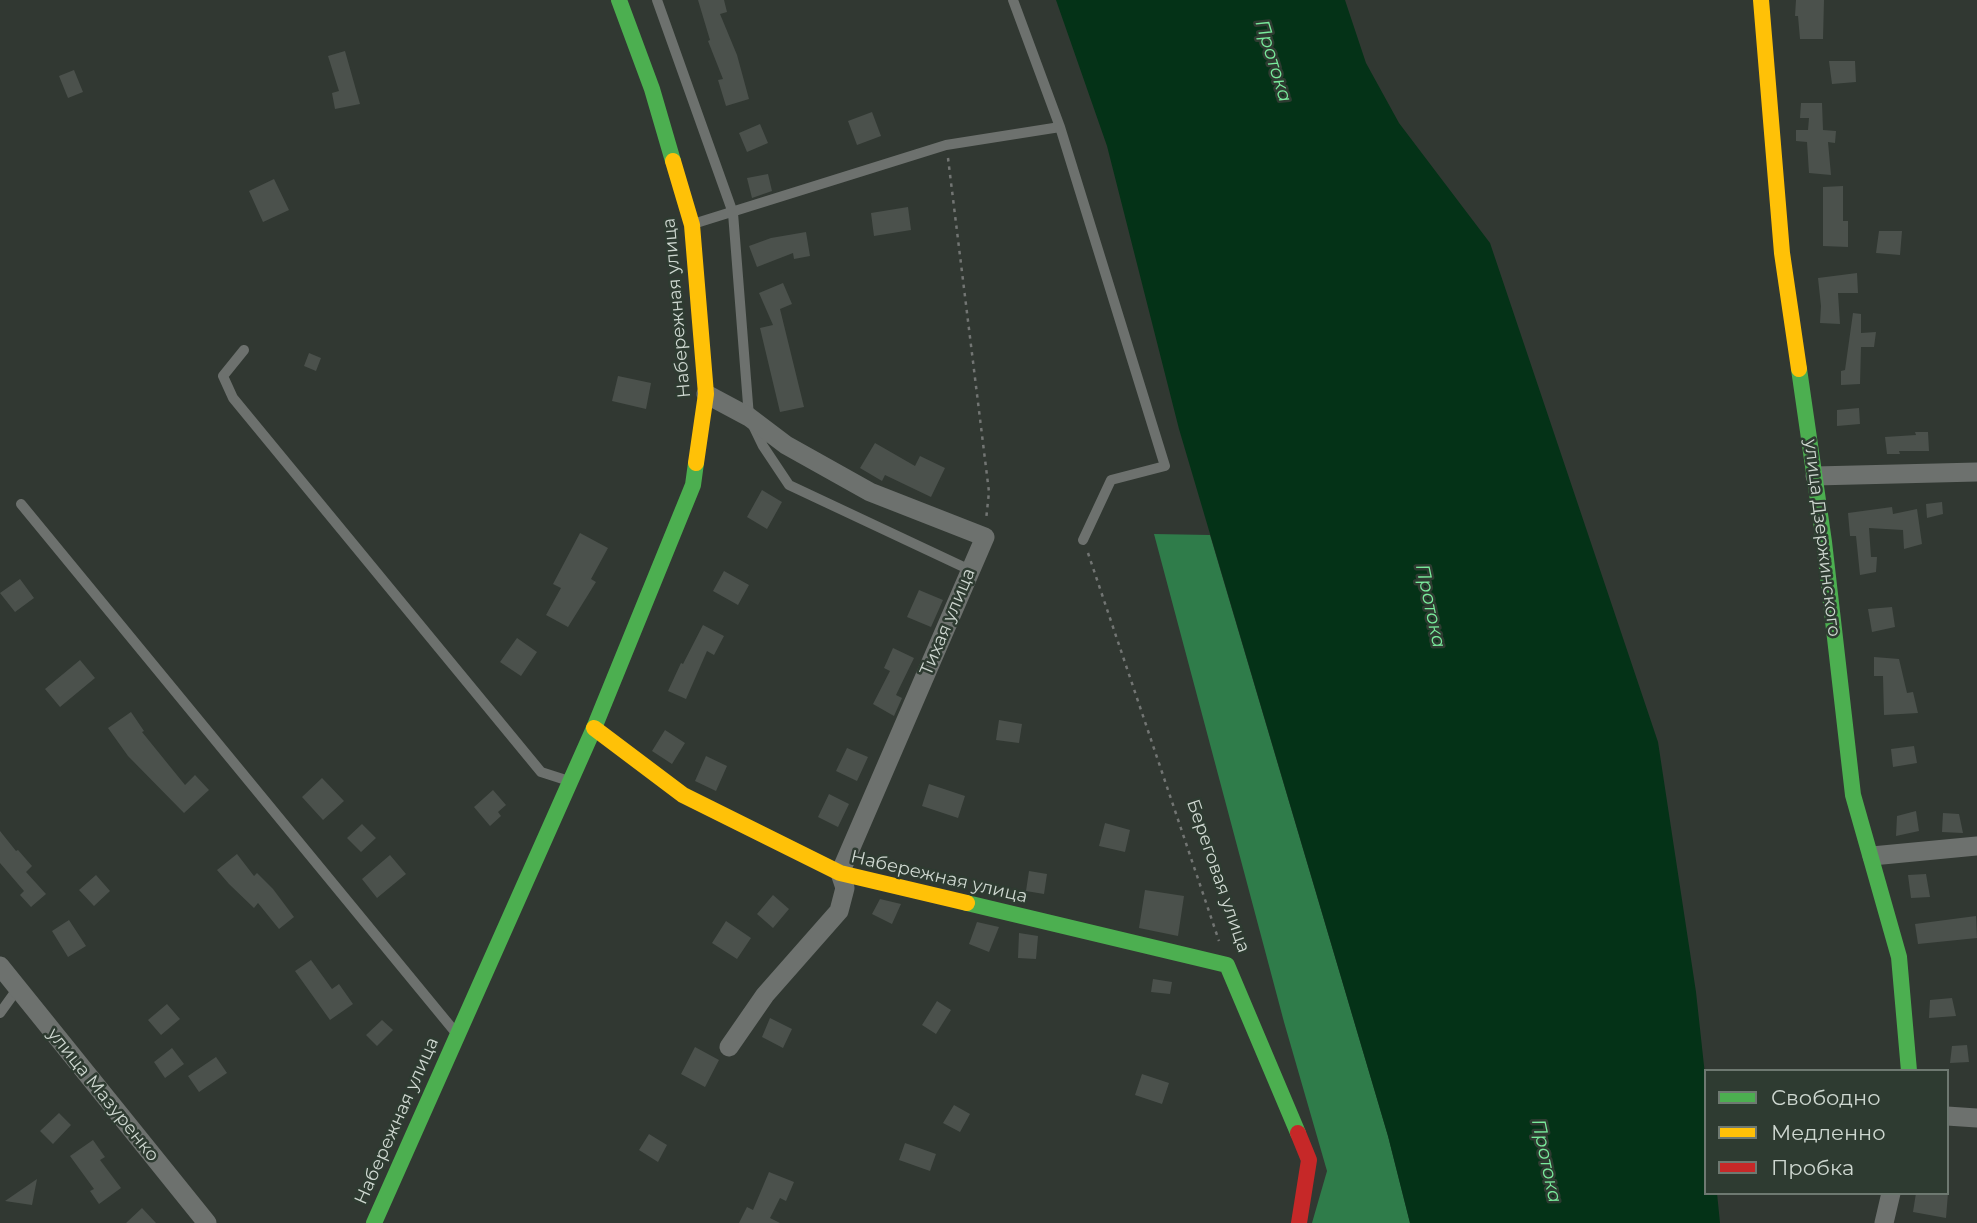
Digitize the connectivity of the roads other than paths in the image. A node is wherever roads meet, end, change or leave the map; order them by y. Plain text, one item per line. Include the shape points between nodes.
1 (619, 0) edge
2 (657, 0) edge
3 (1013, 0) edge
4 (1761, 0) edge
5 (1060, 127) junction
6 (733, 212) junction
7 (692, 225) junction
8 (244, 349) dead end
9 (706, 394) junction
10 (749, 416) junction
11 (1977, 472) edge
12 (1815, 476) junction
13 (21, 504) dead end
14 (1083, 540) road end
15 (970, 570) junction
16 (594, 728) junction
17 (570, 781) junction
18 (1977, 846) edge
19 (1872, 856) junction
20 (839, 873) junction
21 (1227, 965) joint
22 (0, 966) edge
23 (18, 988) junction
24 (0, 1013) edge
25 (457, 1034) junction
26 (729, 1046) dead end
27 (1909, 1069) edge
28 (1949, 1116) edge
29 (1977, 1118) edge
30 (1891, 1195) edge
31 (207, 1223) edge
32 (374, 1223) edge
33 (1299, 1223) edge
34 (1884, 1223) edge

1 - 7 street, Набережная улица via 652,89
2 - 6 lane
3 - 5 lane
4 - 12 street, улица Дзержинского via 1782,253
5 - 6 lane via 946,145
5 - 14 lane via 1165,466 1111,480
6 - 7 lane
6 - 10 lane
7 - 9 street, Набережная улица
8 - 17 lane via 223,376 233,398 541,772
9 - 10 street
9 - 16 street, Набережная улица via 693,485
10 - 15 lane via 789,485
10 - 15 street, Тихая улица via 786,444 870,492 985,537
11 - 12 street
12 - 19 street, улица Дзержинского via 1853,795
13 - 25 lane
15 - 20 street, Тихая улица
16 - 17 street, Набережная улица
16 - 20 street, Набережная улица via 683,795
17 - 25 street, Набережная улица
18 - 19 street
19 - 27 street, улица Дзержинского via 1899,957
20 - 21 street, Набережная улица
20 - 26 street, Тихая улица via 845,888 839,912 765,995
21 - 33 street, Береговая улица via 1309,1160
22 - 23 street, улица Мазуренко
23 - 24 lane
23 - 31 street, улица Мазуренко
25 - 32 street, Набережная улица
28 - 29 street
30 - 34 street

